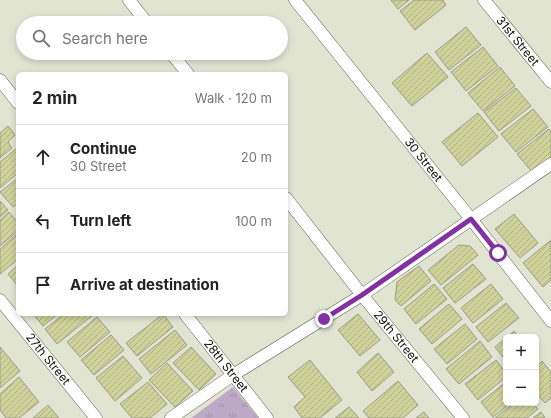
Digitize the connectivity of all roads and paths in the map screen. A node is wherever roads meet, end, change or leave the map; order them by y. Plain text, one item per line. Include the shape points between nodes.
1 (129, 0) edge
2 (295, 0) edge
3 (484, 0) edge
4 (142, 16) edge
5 (177, 60) edge
6 (186, 72) edge
7 (0, 80) edge
8 (551, 82) edge
9 (16, 100) edge
10 (551, 164) edge
11 (288, 201) edge
12 (471, 219) junction
13 (362, 295) junction
14 (0, 300) edge
15 (187, 316) edge
16 (551, 321) edge
17 (233, 375) junction
18 (96, 418) edge
19 (171, 418) edge
20 (267, 418) edge
21 (463, 418) edge

1 - 4 street
2 - 12 street, 30 Street
3 - 8 street, 31st Street
5 - 6 street
7 - 9 street
10 - 12 street
11 - 13 street, 29th Street
12 - 13 street
12 - 16 street, 30 Street
13 - 17 street
13 - 21 street, 29th Street
14 - 18 street, 27th Street
15 - 17 street, 28th Street
17 - 19 street
17 - 20 street, 28th Street

